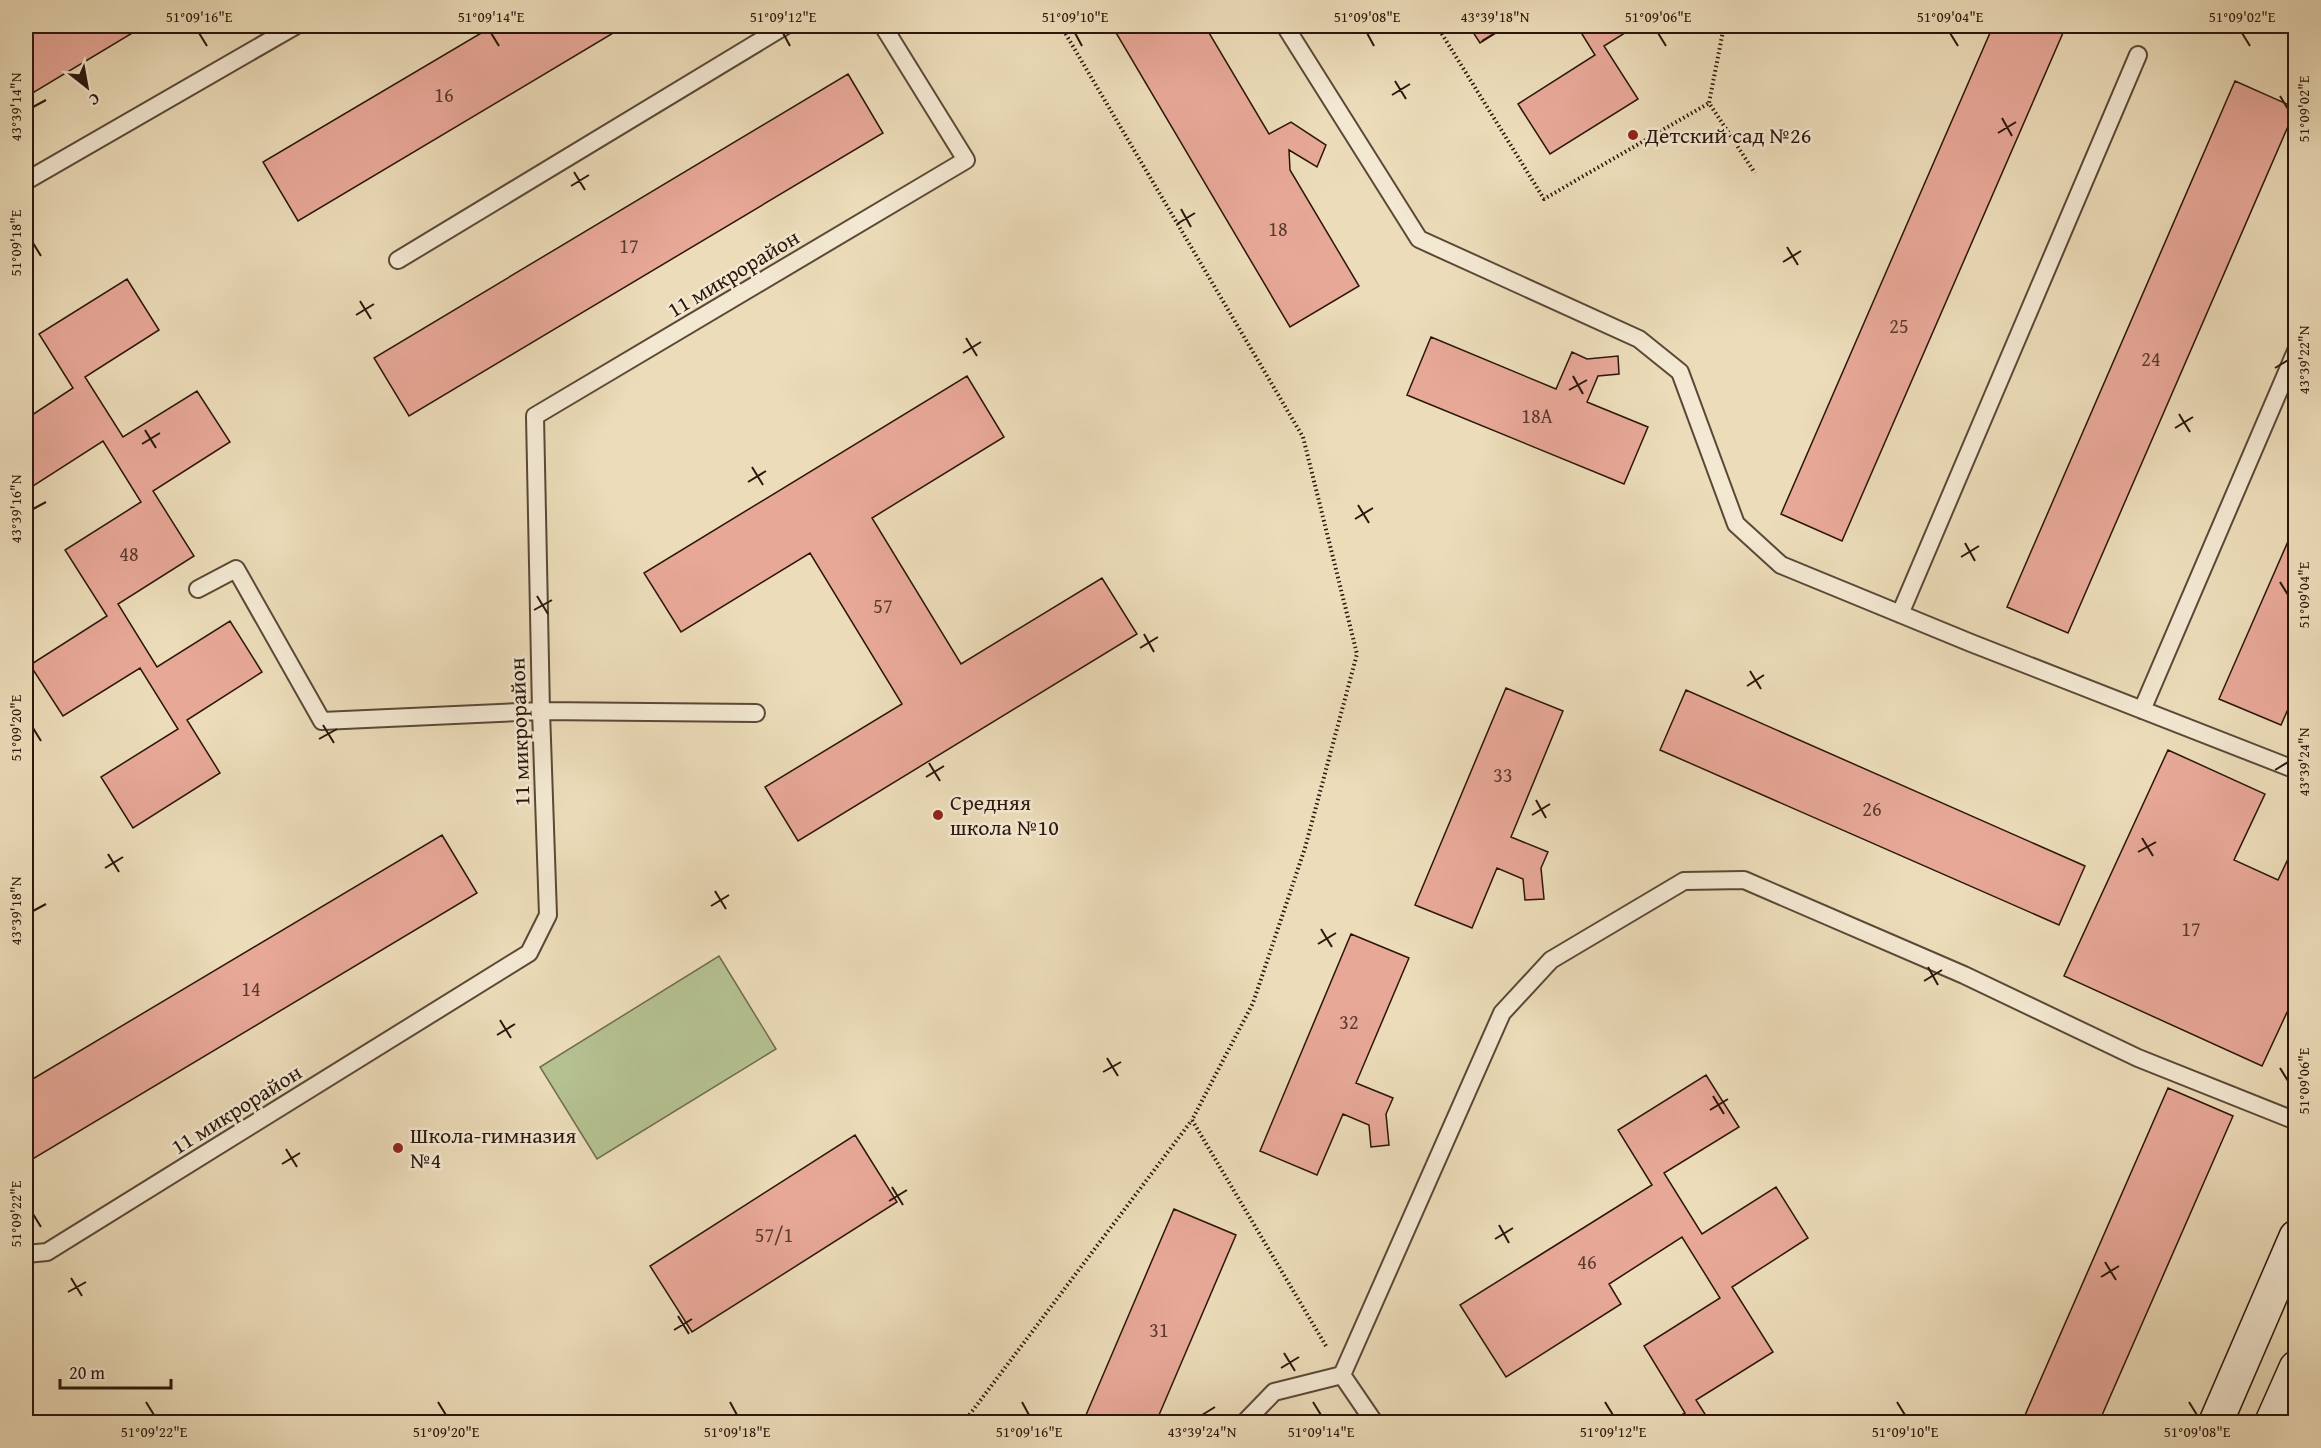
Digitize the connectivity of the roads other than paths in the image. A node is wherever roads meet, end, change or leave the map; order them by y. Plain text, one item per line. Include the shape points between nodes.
1 (295, 26) edge
2 (785, 26) edge
3 (883, 26) edge
4 (1285, 26) edge
5 (2138, 55) dead end
6 (26, 181) edge
7 (398, 260) dead end
8 (2295, 351) edge
9 (198, 589) dead end
10 (1900, 614) junction
11 (2142, 710) junction
12 (540, 711) junction
13 (756, 713) dead end
14 (2295, 770) edge
15 (2295, 1121) edge
16 (2295, 1237) edge
17 (26, 1254) edge
18 (2295, 1368) edge
19 (1342, 1375) junction
20 (1245, 1422) edge
21 (1374, 1422) edge
22 (2216, 1422) edge
23 (2272, 1422) edge

1 - 6 lane
2 - 7 lane
3 - 12 lane, 11 микрорайон via 966,160 535,416
4 - 10 lane via 1419,239 1639,339 1680,372 1736,524 1780,565
5 - 10 lane
8 - 11 lane
9 - 12 lane via 236,569 322,721
10 - 11 lane
11 - 14 lane
12 - 13 lane
12 - 17 lane, 11 микрорайон via 548,915 529,953 47,1252
15 - 19 lane via 2138,1058 1964,975 1744,880 1684,881 1551,960 1502,1013
16 - 22 main road
18 - 23 main road
19 - 20 lane via 1274,1392
19 - 21 lane

